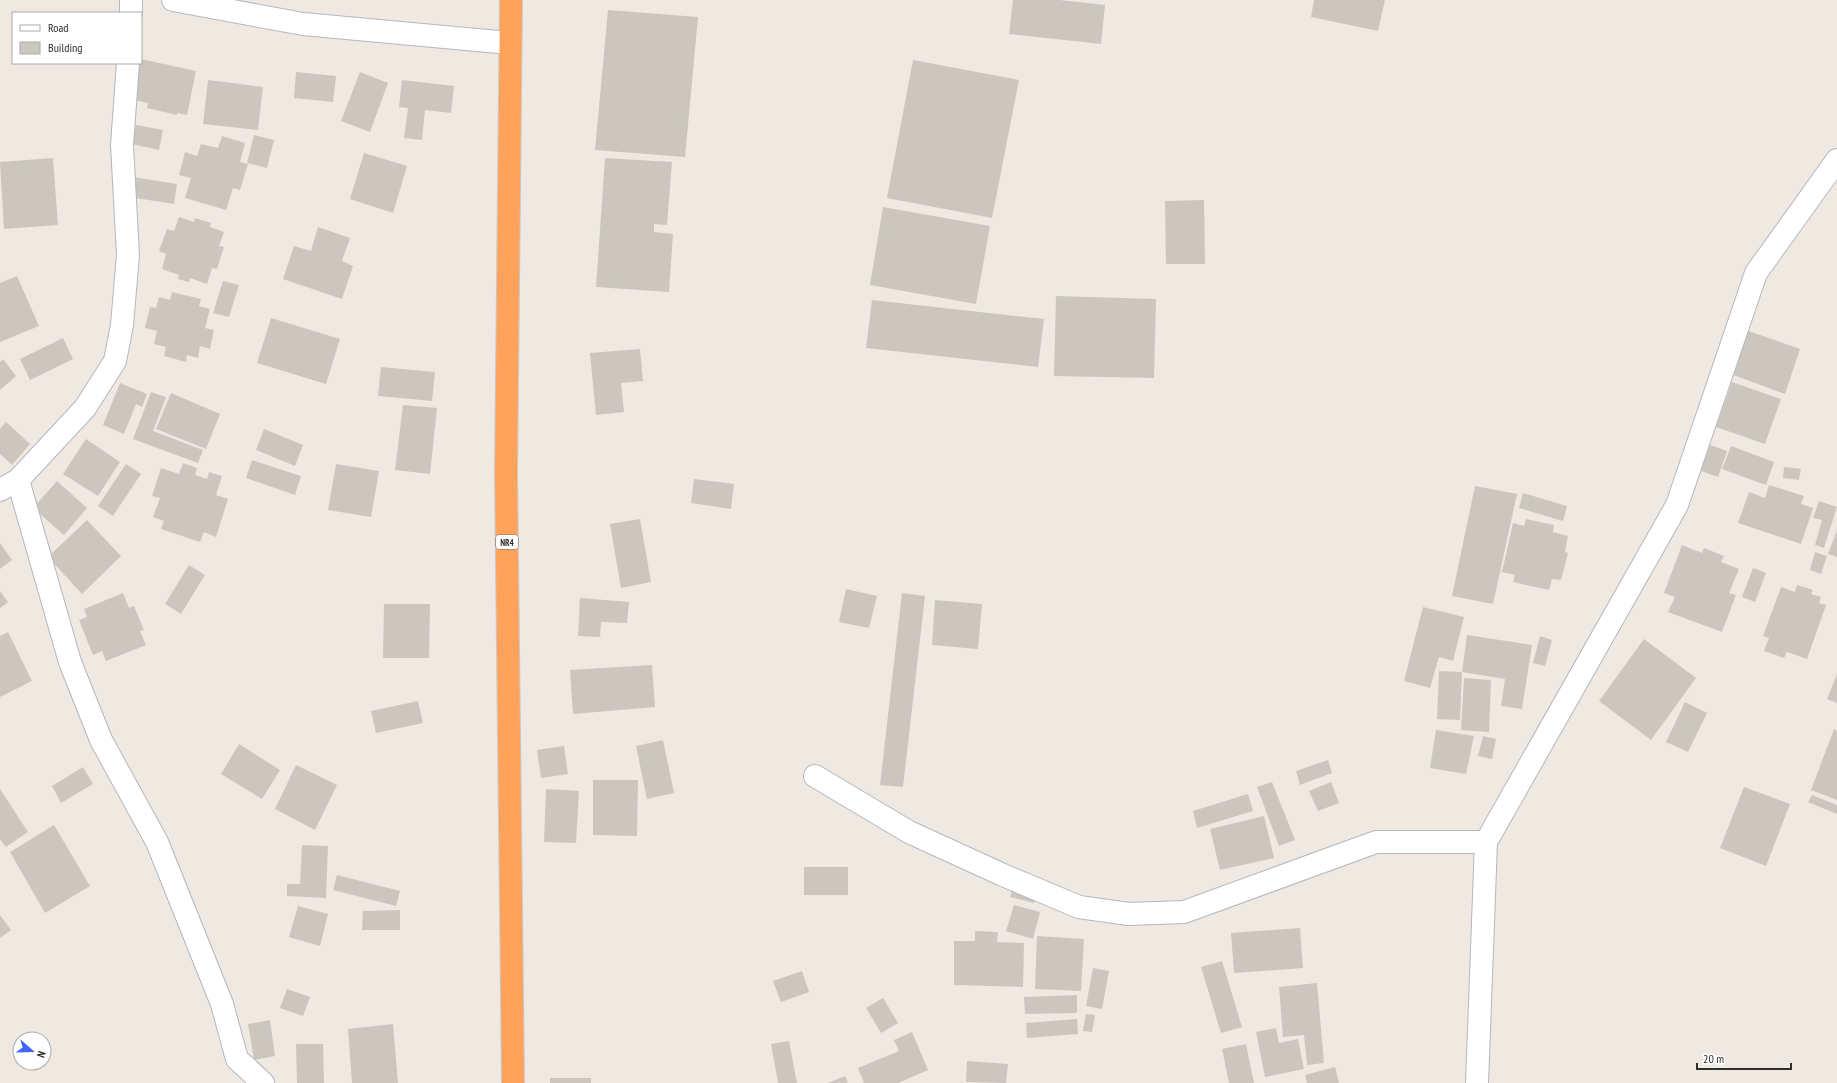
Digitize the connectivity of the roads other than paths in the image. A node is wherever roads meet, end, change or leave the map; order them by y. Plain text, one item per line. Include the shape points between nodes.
1 (131, 0) edge
2 (173, 0) edge
3 (511, 0) edge
4 (131, 12) edge
5 (510, 44) junction
6 (128, 64) edge
7 (1837, 160) edge
8 (9, 485) edge
9 (815, 776) dead end
10 (1486, 842) junction
11 (263, 1083) edge
12 (513, 1083) edge
13 (1477, 1083) edge

1 - 4 street
2 - 5 street via 303,24
3 - 5 highway, NR4
5 - 12 highway, NR4 via 506,480
6 - 8 street via 122,145 128,254 122,325 115,361 85,408
7 - 10 street via 1756,273 1677,505
8 - 11 street via 70,662 101,740 157,842 222,1004 238,1059
9 - 10 street via 908,832 1003,875 1080,907 1129,914 1184,912 1376,842
10 - 13 street

